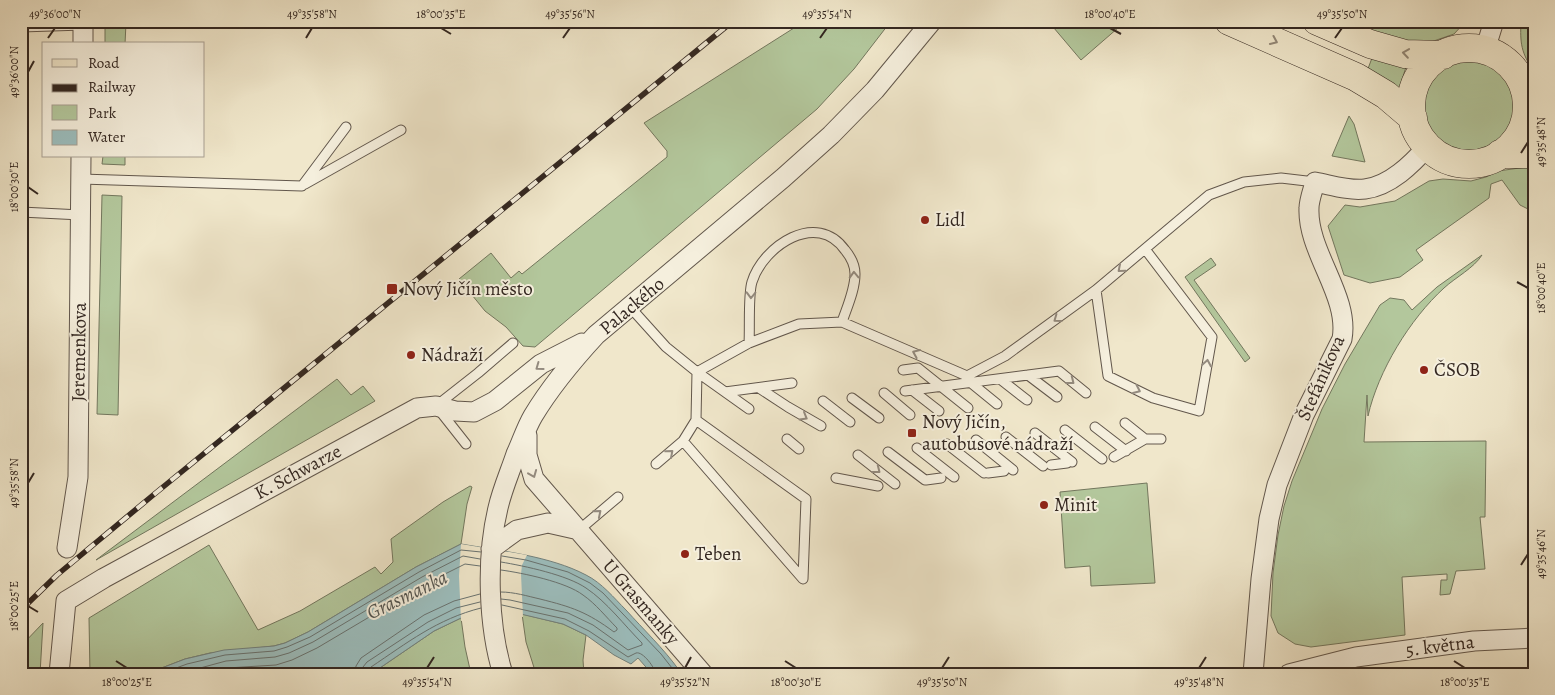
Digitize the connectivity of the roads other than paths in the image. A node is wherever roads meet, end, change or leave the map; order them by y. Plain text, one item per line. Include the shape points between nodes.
1 (932, 21) edge
2 (1229, 21) edge
3 (1317, 21) edge
4 (1494, 21) edge
5 (21, 27) edge
6 (83, 30) edge
7 (1485, 50) junction
8 (1443, 55) junction
9 (1526, 82) edge
10 (1412, 118) junction
11 (346, 127) dead end
12 (401, 130) dead end
13 (1428, 146) junction
14 (1500, 154) junction
15 (1534, 154) edge
16 (81, 158) edge
17 (81, 179) junction
18 (1315, 182) junction
19 (302, 186) junction
20 (21, 212) edge
21 (81, 214) junction
22 (1145, 249) junction
23 (1096, 290) junction
24 (630, 307) junction
25 (842, 322) junction
26 (596, 335) junction
27 (513, 343) dead end
28 (749, 343) junction
29 (902, 370) dead end
30 (697, 372) junction
31 (1028, 375) junction
32 (1000, 379) junction
33 (970, 382) junction
34 (792, 383) dead end
35 (941, 386) junction
36 (759, 388) junction
37 (725, 392) junction
38 (884, 393) dead end
39 (1086, 393) dead end
40 (1057, 397) dead end
41 (842, 399) dead end
42 (1027, 400) dead end
43 (823, 401) dead end
44 (997, 404) dead end
45 (436, 406) junction
46 (968, 408) dead end
47 (749, 409) dead end
48 (939, 411) dead end
49 (910, 415) dead end
50 (879, 418) dead end
51 (696, 420) junction
52 (850, 422) dead end
53 (1124, 423) dead end
54 (528, 426) junction
55 (821, 426) dead end
56 (1095, 427) dead end
57 (1066, 430) dead end
58 (1036, 434) dead end
59 (1006, 437) dead end
60 (787, 439) dead end
61 (1145, 439) junction
62 (1160, 439) dead end
63 (976, 440) dead end
64 (683, 441) junction
65 (466, 444) dead end
66 (947, 444) dead end
67 (917, 448) dead end
68 (799, 449) dead end
69 (1126, 451) junction
70 (888, 452) dead end
71 (858, 455) dead end
72 (1114, 457) dead end
73 (1102, 459) dead end
74 (656, 464) dead end
75 (954, 477) dead end
76 (836, 478) dead end
77 (941, 478) dead end
78 (895, 484) dead end
79 (878, 486) dead end
80 (618, 497) dead end
81 (579, 530) junction
82 (67, 548) dead end
83 (491, 549) junction
84 (1534, 638) edge
85 (59, 674) edge
86 (503, 674) edge
87 (703, 674) edge
88 (1253, 674) edge
89 (1289, 674) edge

1 - 24 street, Palackého via 875,90 831,135
2 -> 10 main road via 1356,77 1386,95
8 -> 3 main road via 1405,54 1370,44
4 - 7 street
5 - 6 lane
7 - 8 main road via 1468,48
7 - 9 main road via 1508,63
8 - 10 main road via 1428,65 1418,79 1411,102
9 - 14 main road via 1525,120 1514,143
10 - 13 main road via 1418,134
11 - 19 lane
12 - 19 lane
13 - 14 main road via 1442,157 1458,163 1484,162
13 - 18 street via 1414,162 1377,187 1351,189
14 - 15 main road
16 - 17 street, Jeremenkova
17 - 19 lane
17 - 21 street, Jeremenkova
18 - 22 lane via 1281,178 1223,188 1209,195
18 - 88 street, Štefánikova via 1309,208 1312,234 1344,327 1342,339 1310,401 1276,485 1261,579
20 - 21 lane
21 - 82 street, Jeremenkova via 78,477
22 -> 23 lane
23 -> 22 lane via 1108,376 1153,398 1199,411 1212,336
23 -> 25 lane via 1005,356 967,376
24 - 26 street, Palackého
24 - 30 lane via 666,347
25 - 28 lane via 799,324
25 -> 28 lane via 855,273 850,257 840,243 826,234 811,231 780,244 757,269 751,284
26 -> 45 street, K. Schwarze via 541,364 496,401 474,412
26 - 54 street, Palackého via 547,394
27 - 45 lane
28 - 30 lane
29 - 35 lane via 918,368
30 - 37 lane
30 - 51 lane
31 - 32 lane
31 -> 39 lane via 1059,371
31 - 40 lane
32 - 33 lane
32 - 42 lane
33 - 35 lane
33 - 44 lane
34 - 36 lane
35 - 46 lane
35 - 48 lane via 909,390
36 - 37 lane
36 -> 55 lane
37 - 47 lane
38 - 49 lane
41 - 50 lane via 855,397
43 - 52 lane
45 - 65 lane
45 - 85 street, K. Schwarze via 417,408 104,578 66,602
51 - 64 lane
51 - 64 lane via 806,499 803,579
53 - 61 lane
54 -> 81 street, U Grasmanky via 527,454 534,479
54 - 83 street, Palackého via 498,508
56 - 69 lane
57 - 73 lane
58 - 59 lane via 1069,463 1047,466
60 - 68 lane
61 - 62 lane
61 - 69 lane
63 - 66 lane via 1008,470 986,473
74 -> 64 lane
67 - 75 lane
69 - 72 lane
70 - 77 lane via 925,480
71 -> 78 lane
76 - 79 lane
81 -> 80 lane
81 - 83 street via 548,523 517,530
81 - 87 street, U Grasmanky
83 - 86 street, Palackého via 492,624
84 - 89 street, 5. května via 1474,641 1356,657

